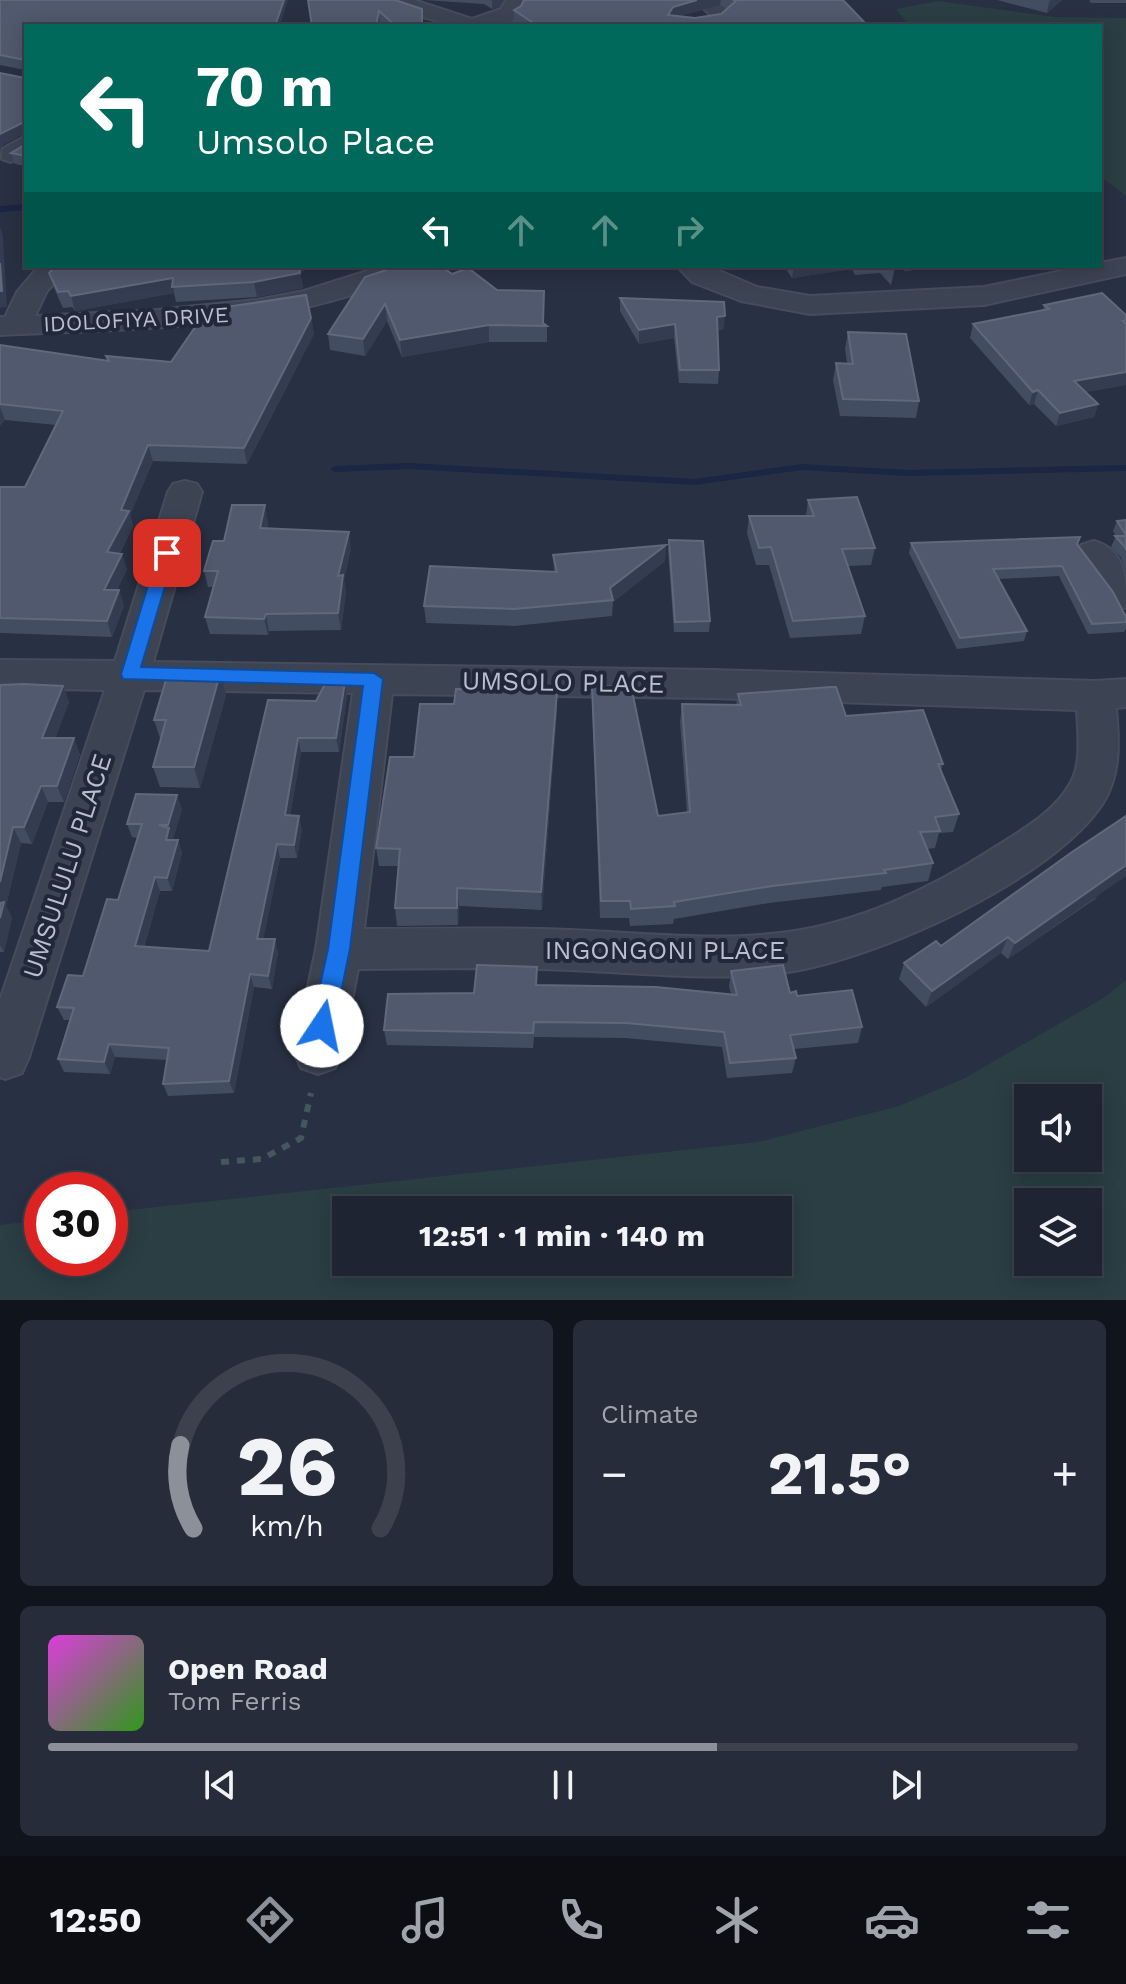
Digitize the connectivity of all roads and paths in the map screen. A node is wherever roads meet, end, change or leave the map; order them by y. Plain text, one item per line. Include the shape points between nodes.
1 (393, 0) edge
2 (517, 0) edge
3 (466, 24) edge
4 (478, 24) edge
5 (1126, 266) edge
6 (55, 268) edge
7 (404, 268) edge
8 (693, 268) edge
9 (8, 326) edge
10 (185, 492) dead end
11 (1094, 553) dead end
12 (1126, 595) edge
13 (0, 674) edge
14 (130, 674) junction
15 (374, 679) junction
16 (1111, 694) edge
17 (339, 949) junction
18 (318, 1052) joint
19 (5, 1057) dead end
20 (221, 1162) dead end

1 - 3 street
2 - 4 street via 509,14
5 - 8 street via 984,296 810,305 751,295
6 - 9 street via 34,286
7 - 9 street, IDOLOFIYA DRIVE via 338,293 245,312
10 - 14 street, UMSULULU PLACE
11 - 12 street
13 - 14 street, UMSOLO PLACE
14 - 15 street, UMSOLO PLACE
14 - 19 street, UMSULULU PLACE
15 - 16 street, UMSOLO PLACE
15 - 17 street
16 - 17 street, INGONGONI PLACE via 1088,791 1070,816 1034,844 945,896 834,942 751,955
17 - 18 street
18 - 20 path via 301,1138 262,1159

